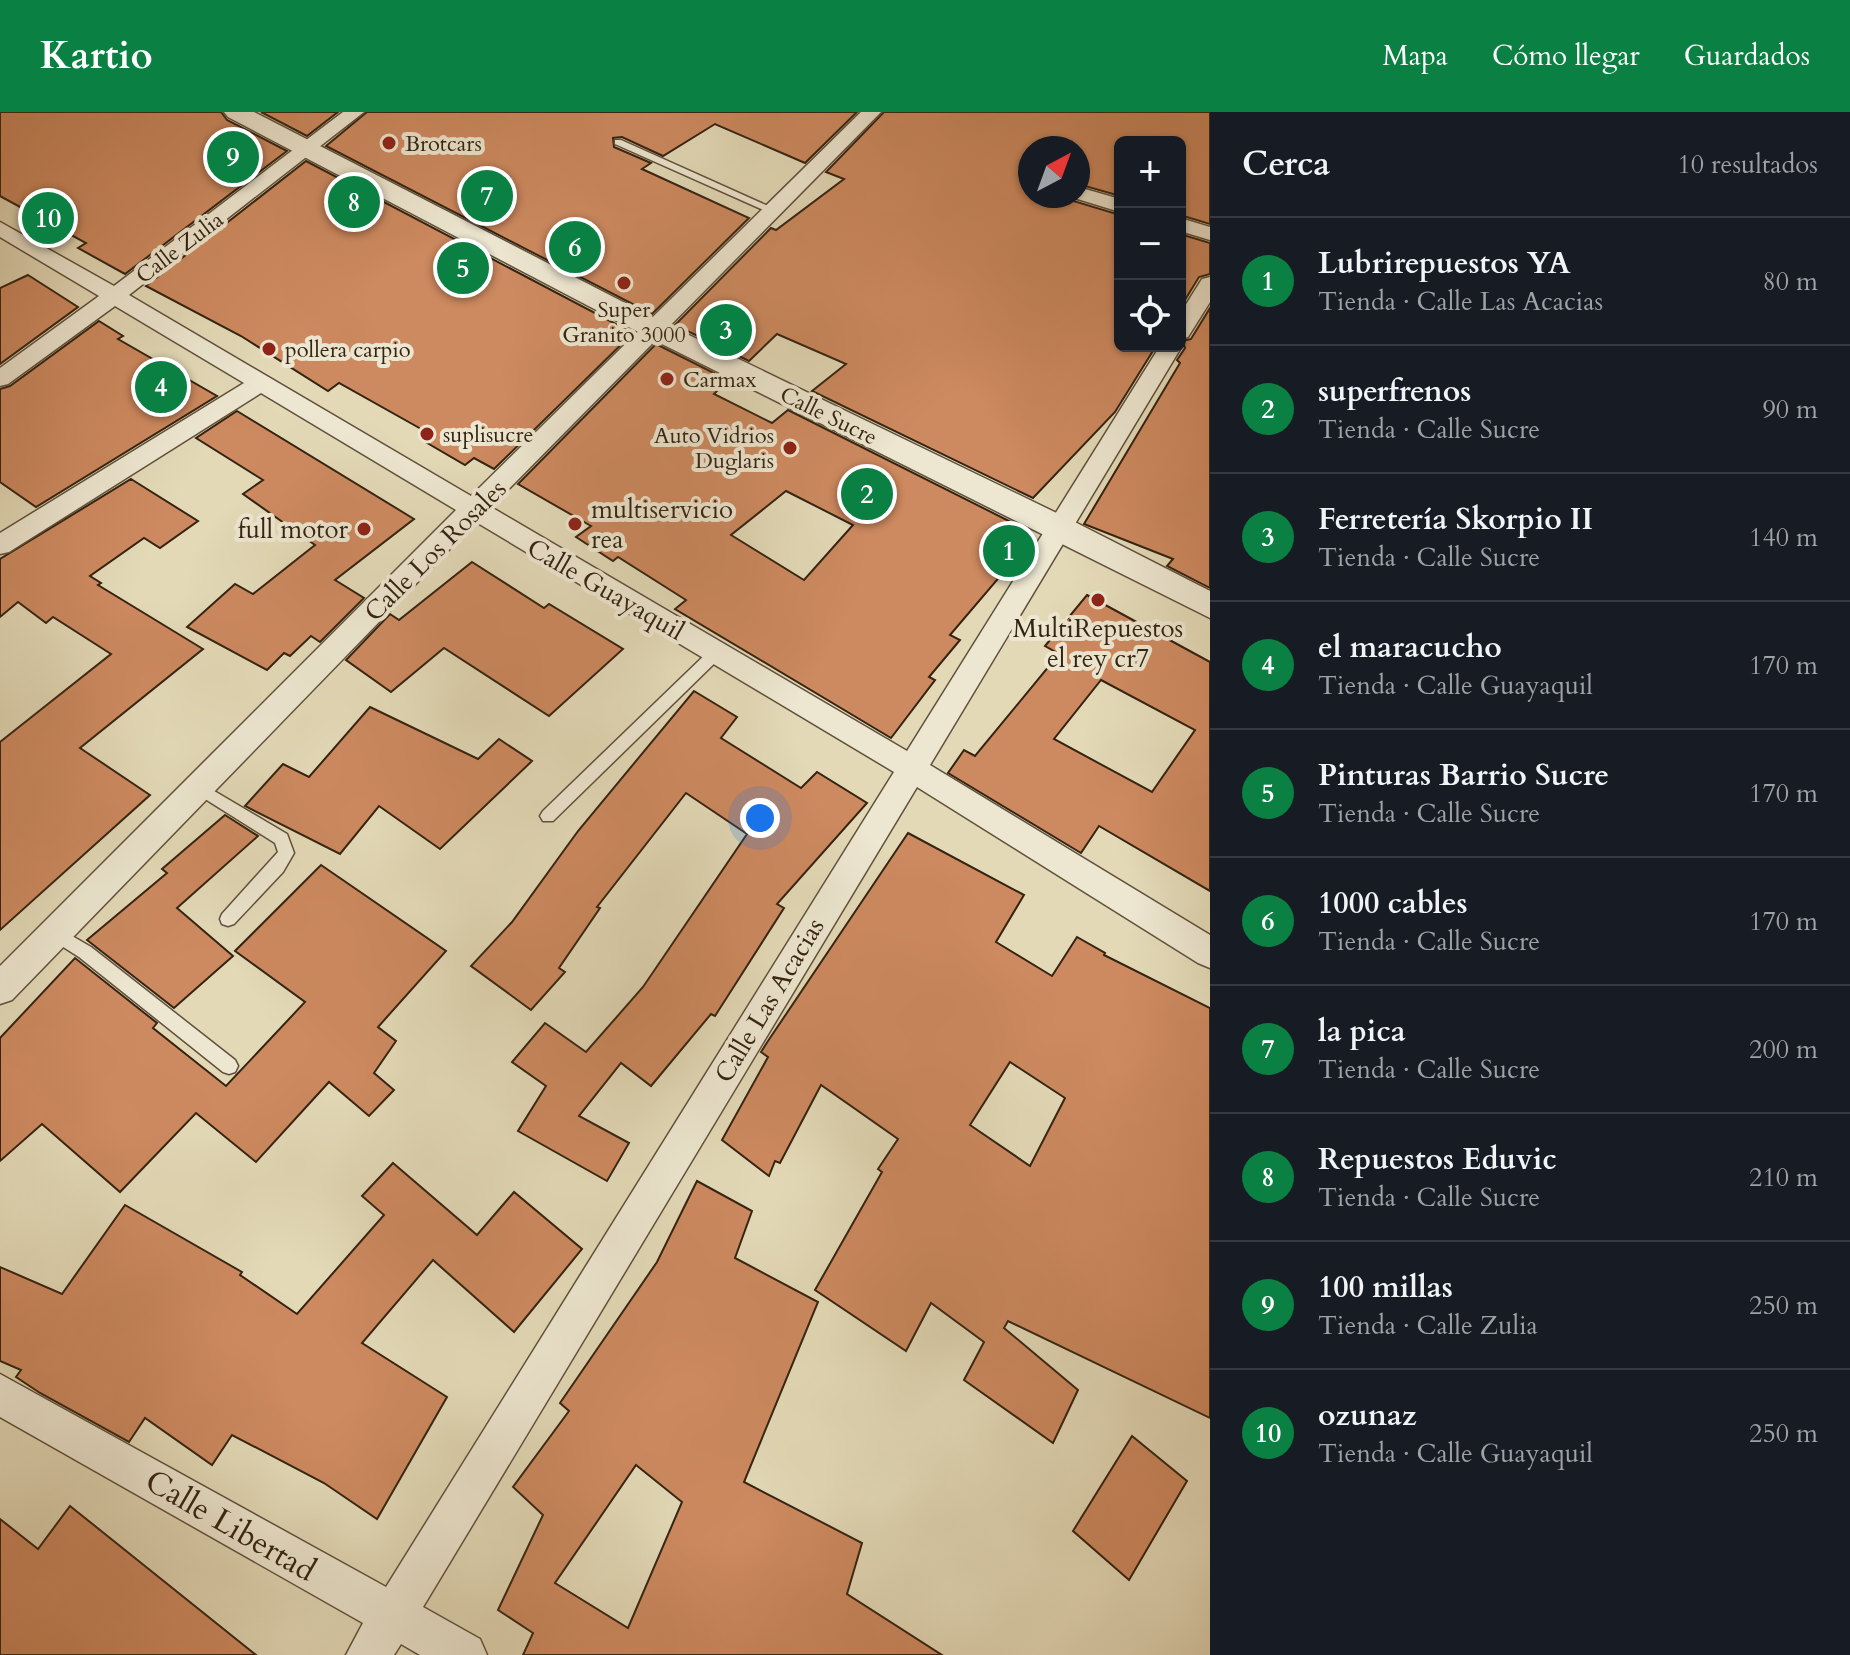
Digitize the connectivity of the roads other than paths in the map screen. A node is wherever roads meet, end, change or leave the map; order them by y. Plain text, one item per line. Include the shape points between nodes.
1 (236, 112) edge
2 (355, 112) edge
3 (858, 116) edge
4 (618, 142) dead end
5 (307, 148) junction
6 (1090, 197) edge
7 (1114, 204) edge
8 (774, 211) junction
9 (1186, 226) edge
10 (0, 228) edge
11 (1210, 234) edge
12 (1210, 284) edge
13 (114, 296) junction
14 (1186, 322) edge
15 (652, 328) junction
16 (1167, 352) edge
17 (0, 379) edge
18 (261, 383) junction
19 (474, 512) junction
20 (1058, 527) junction
21 (0, 545) edge
22 (1210, 606) edge
23 (716, 653) junction
24 (911, 768) junction
25 (199, 788) junction
26 (548, 816) dead end
27 (228, 919) dead end
28 (55, 933) junction
29 (1210, 953) edge
30 (0, 989) edge
31 (229, 1066) dead end
32 (0, 1394) edge
33 (392, 1617) junction
34 (369, 1655) edge
35 (464, 1655) edge

1 - 5 street, Calle Sucre
2 - 5 street, Calle Zulia
3 - 8 street, Calle Los Rosales
4 - 8 lane
5 - 13 street, Calle Zulia
5 - 15 street, Calle Sucre
6 - 7 street
8 - 15 street, Calle Los Rosales
9 - 11 street
10 - 13 street, Calle Guayaquil
12 - 14 street
13 - 17 street, Calle Zulia
13 - 18 street, Calle Guayaquil
15 - 19 street, Calle Los Rosales
15 - 20 street, Calle Sucre
16 - 20 street, Calle Las Acacias
18 - 19 street, Calle Guayaquil
18 - 21 street
19 - 23 street, Calle Guayaquil
19 - 25 street, Calle Los Rosales
20 - 22 street, Calle Sucre
20 - 24 street, Calle Las Acacias
23 - 24 street, Calle Guayaquil
23 - 26 lane
24 - 29 street, Calle Guayaquil
24 - 33 street, Calle Las Acacias
25 - 27 lane via 281,839 286,853
25 - 28 street, Calle Los Rosales
28 - 30 street, Calle Los Rosales
28 - 31 lane
32 - 33 street, Calle Libertad
33 - 34 street, Calle Las Acacias
33 - 35 street, Calle Libertad

